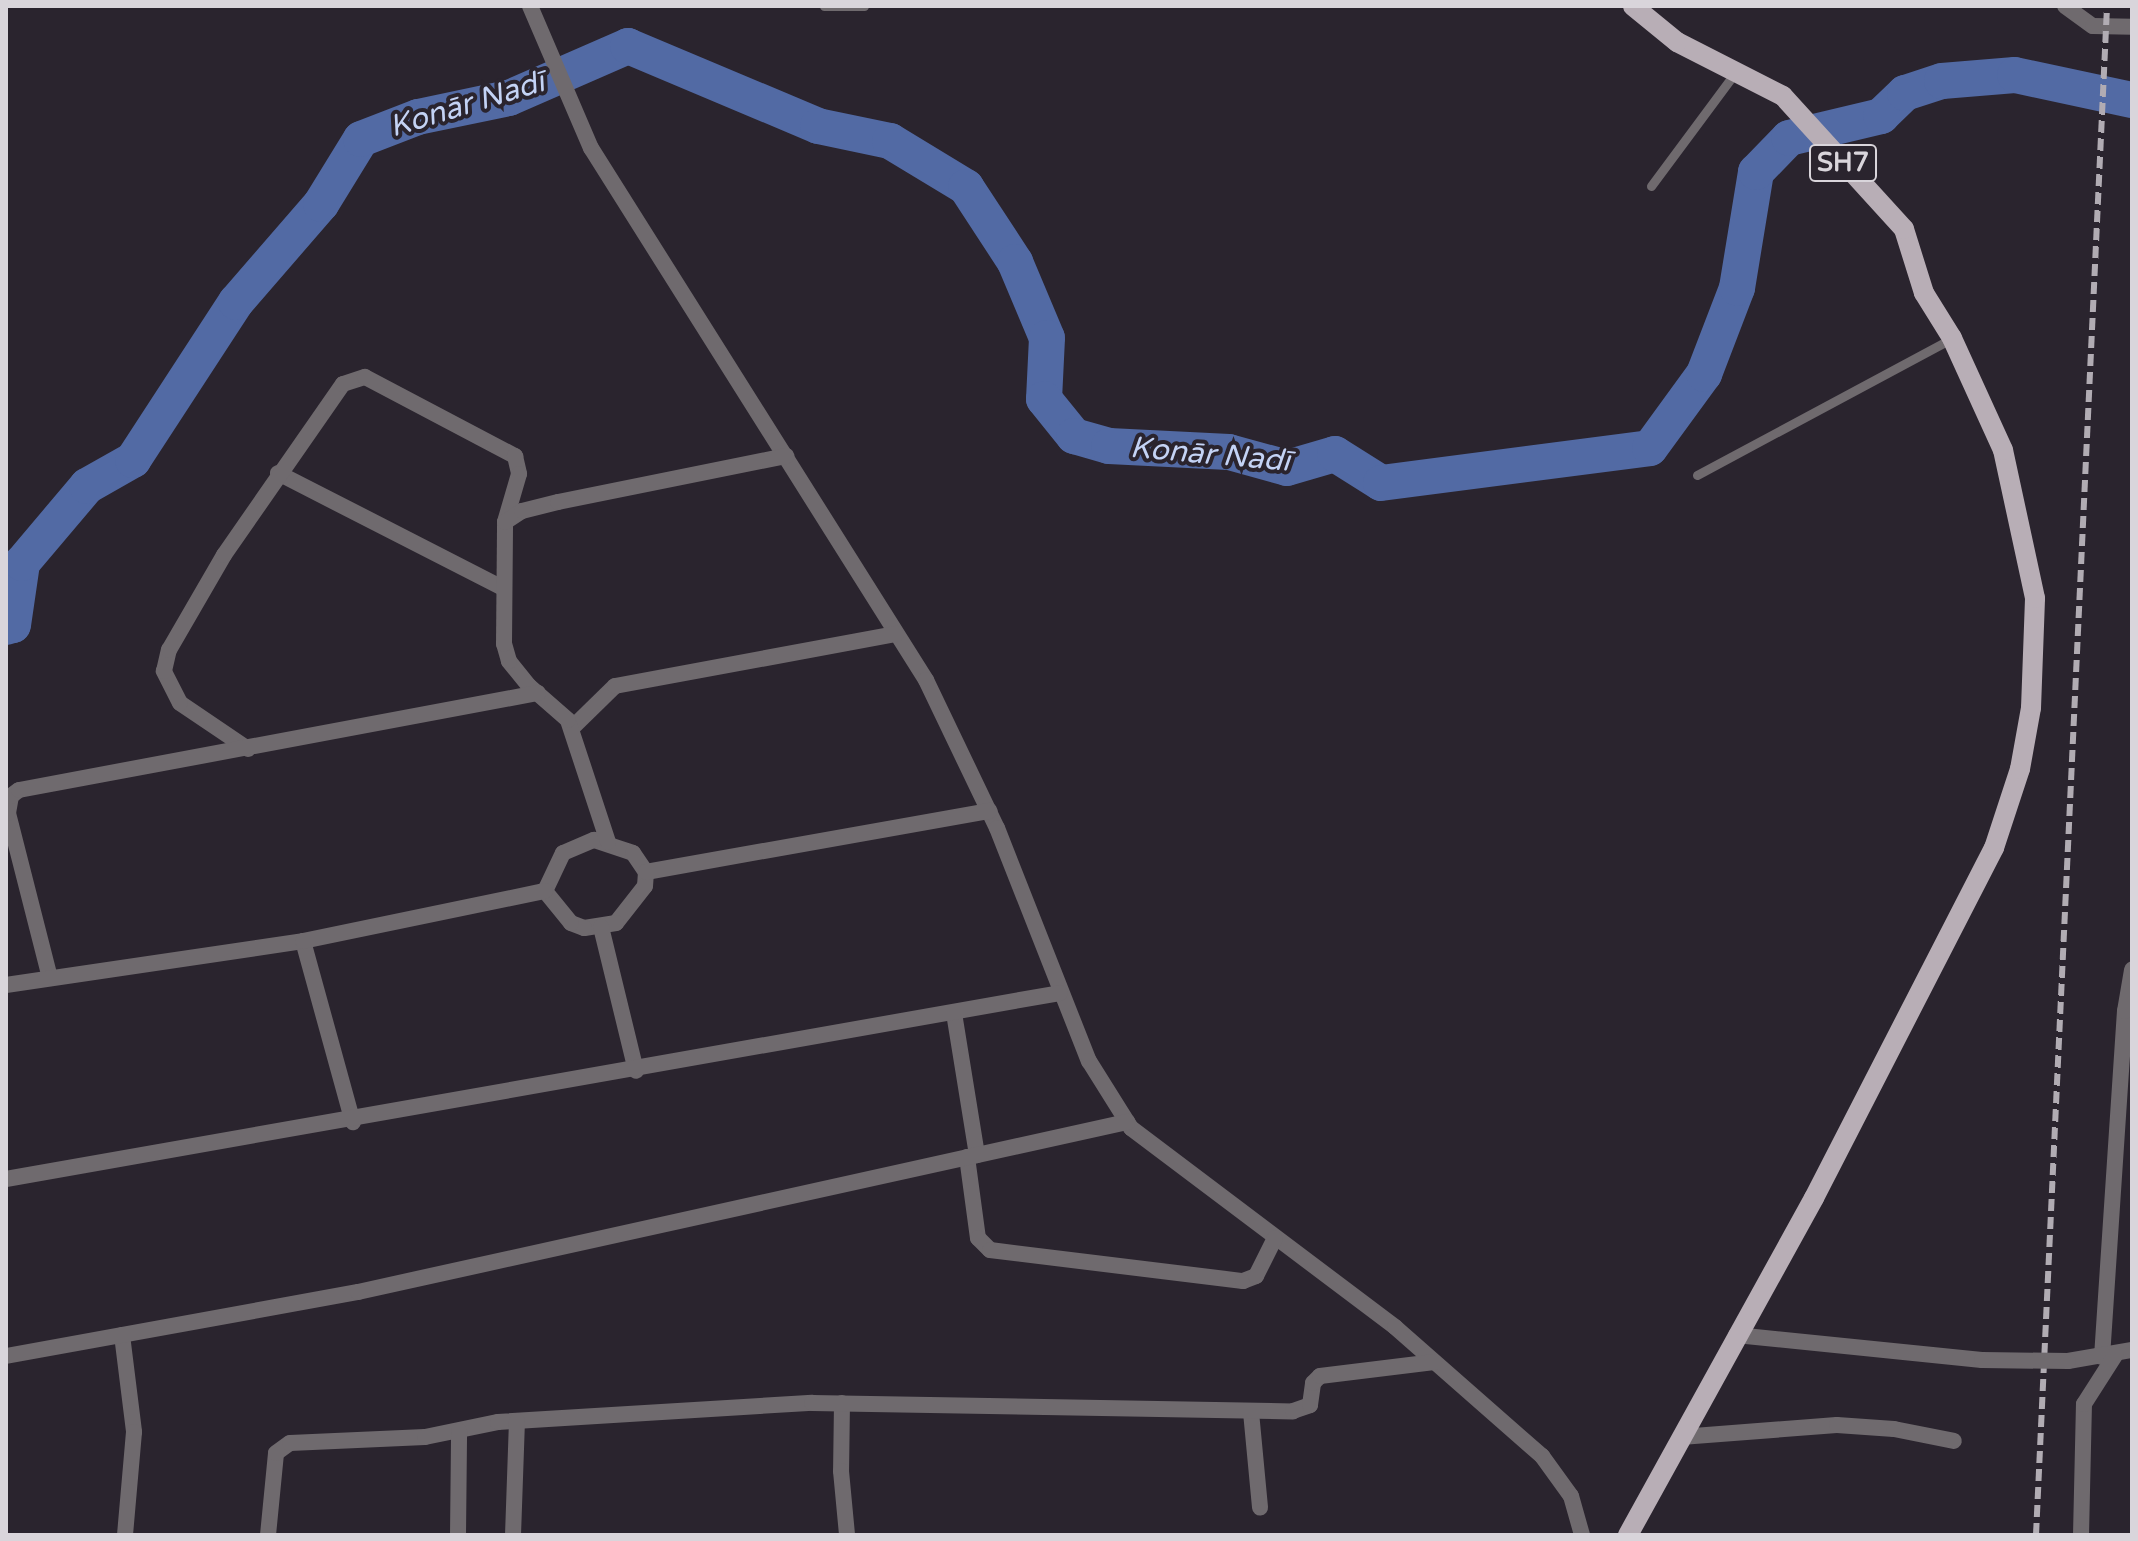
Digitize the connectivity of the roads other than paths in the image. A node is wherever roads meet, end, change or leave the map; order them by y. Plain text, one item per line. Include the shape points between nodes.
1 (530, 6) edge
2 (824, 6) edge
3 (864, 6) edge
4 (1633, 6) edge
5 (2065, 6) edge
6 (2132, 27) edge
7 (1737, 70) junction
8 (1651, 186) dead end
9 (1952, 338) junction
10 (786, 456) junction
11 (278, 473) junction
12 (1697, 475) dead end
13 (505, 522) junction
14 (503, 588) junction
15 (896, 634) junction
16 (538, 693) junction
17 (572, 728) junction
18 (248, 749) junction
19 (990, 811) junction
20 (608, 842) junction
21 (646, 872) junction
22 (545, 891) junction
23 (601, 927) junction
24 (303, 941) junction
25 (2132, 970) edge
26 (50, 978) junction
27 (6, 985) edge
28 (1060, 993) junction
29 (954, 1013) junction
30 (636, 1071) junction
31 (353, 1122) junction
32 (1127, 1122) junction
33 (972, 1156) junction
34 (6, 1179) edge
35 (1275, 1238) junction
36 (122, 1335) junction
37 (1736, 1335) junction
38 (2117, 1354) edge
39 (6, 1356) edge
40 (1434, 1362) junction
41 (842, 1403) junction
42 (1251, 1412) junction
43 (517, 1421) junction
44 (459, 1431) junction
45 (1681, 1437) junction
46 (1954, 1441) dead end
47 (1260, 1508) dead end
48 (125, 1535) edge
49 (268, 1535) edge
50 (458, 1535) edge
51 (513, 1535) edge
52 (847, 1535) edge
53 (1582, 1535) edge
54 (1628, 1535) edge
55 (2081, 1535) edge

1 - 10 street via 566,98 625,207
2 - 3 lane
4 - 7 main road, SH7 via 1677,42
5 - 6 street via 2093,26
7 - 8 lane
7 - 9 main road, SH7 via 1783,96 1904,229 1924,293
9 - 12 lane
9 - 37 main road via 2003,450 2035,598 2031,708 2020,769 1994,848 1814,1198
10 - 13 street via 558,502 522,511
10 - 15 street
11 - 13 street via 333,395 343,384 365,377 515,456 519,474
11 - 14 street
11 - 18 street via 169,650 164,671 180,703
13 - 14 street
14 - 16 street via 509,661
15 - 17 street via 627,683 603,693
15 - 19 street via 926,680
16 - 17 street
16 - 18 street
17 - 20 street
18 - 26 street via 19,790 11,796 8,813
19 - 21 street
19 - 28 street
20 - 21 street via 633,853
20 - 22 street via 569,847
21 - 23 street via 645,886 628,913
22 - 23 street via 571,923
22 - 24 street
23 - 30 street
24 - 26 street
24 - 31 street
25 - 38 street via 2125,1011
26 - 27 street
28 - 29 street
28 - 32 street via 1089,1061
29 - 30 street
29 - 33 street
30 - 31 street
31 - 34 street
32 - 33 street
32 - 35 street via 1174,1164
33 - 35 street via 978,1238 990,1250 1243,1281 1256,1276
33 - 36 street via 475,1268
35 - 40 street
36 - 39 street
36 - 48 street via 134,1432
37 - 38 street, bridge via 1793,1345 1982,1360 2068,1361
37 - 45 main road
38 - 55 street via 2084,1404
40 - 42 street via 1330,1373 1313,1383 1305,1408
40 - 53 street via 1561,1477
41 - 42 street via 1027,1403
41 - 43 street
41 - 52 street
42 - 47 street
43 - 44 street
43 - 51 street
44 - 49 street via 281,1446
44 - 50 street
45 - 46 street via 1837,1425
45 - 54 main road

